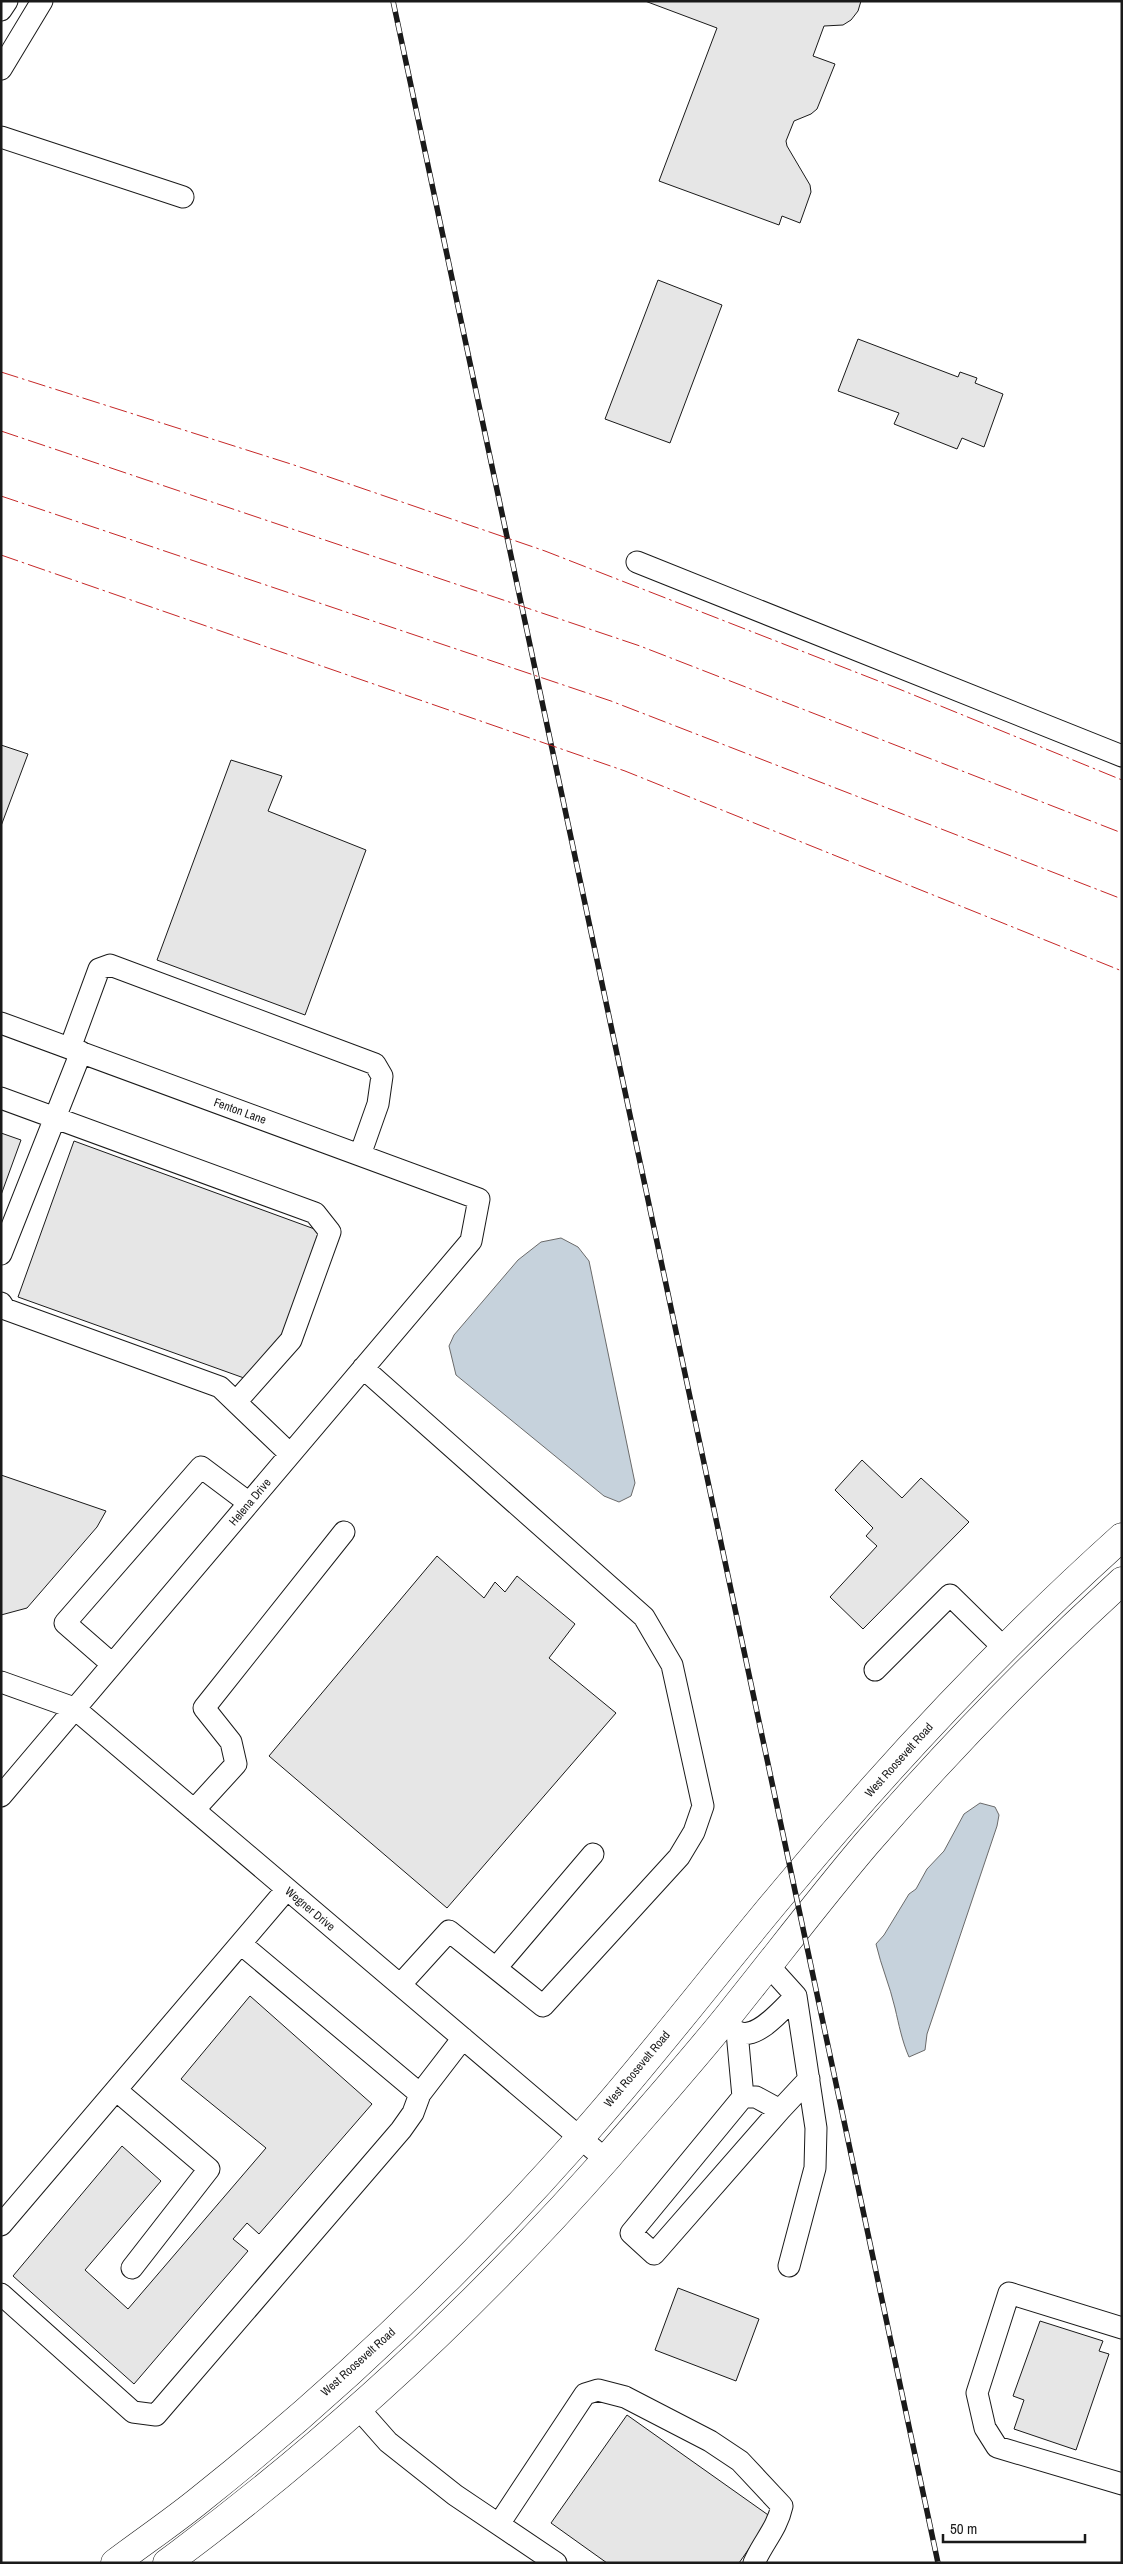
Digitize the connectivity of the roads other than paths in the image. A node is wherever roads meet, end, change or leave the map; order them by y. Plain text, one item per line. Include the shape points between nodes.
1 (42, 1) edge
2 (1, 69) edge
3 (1, 137) edge
4 (183, 196) dead end
5 (637, 562) dead end
6 (1122, 756) edge
7 (1, 1023) edge
8 (75, 1050) junction
9 (1, 1098) edge
10 (55, 1118) junction
11 (360, 1154) junction
12 (479, 1199) joint
13 (1, 1254) edge
14 (1, 1303) edge
15 (363, 1368) junction
16 (236, 1402) junction
17 (290, 1454) junction
18 (249, 1503) junction
19 (344, 1532) dead end
20 (1122, 1537) edge
21 (1122, 1580) edge
22 (1004, 1648) junction
23 (112, 1664) junction
24 (876, 1670) dead end
25 (1, 1682) edge
26 (74, 1708) junction
27 (1, 1796) edge
28 (194, 1810) junction
29 (593, 1854) dead end
30 (287, 1889) junction
31 (240, 1944) junction
32 (768, 1965) junction
33 (496, 1968) junction
34 (400, 1985) junction
35 (796, 1996) junction
36 (730, 2026) junction
37 (463, 2038) junction
38 (808, 2080) junction
39 (116, 2090) junction
40 (420, 2094) junction
41 (743, 2097) junction
42 (780, 2110) junction
43 (580, 2138) junction
44 (605, 2159) junction
45 (1, 2225) edge
46 (789, 2266) dead end
47 (132, 2268) dead end
48 (1, 2294) edge
49 (1122, 2328) edge
50 (358, 2408) junction
51 (1122, 2484) edge
52 (499, 2524) junction
53 (115, 2563) edge
54 (167, 2563) edge
55 (556, 2563) edge
56 (754, 2563) edge

1 - 2 street
3 - 4 street
5 - 6 street
7 - 8 street, Fenton Lane
8 - 10 street
8 - 11 street, Fenton Lane
8 - 11 street via 99,969 110,965 375,1064 382,1076 378,1104
9 - 10 street
10 - 13 street
10 - 16 street via 315,1213 330,1232 291,1340
11 - 12 street, Fenton Lane
12 - 15 street, Helena Drive via 471,1241
14 - 16 street via 5,1309 220,1387
15 - 17 street, Helena Drive
15 - 33 street via 644,1617 672,1664 703,1806 694,1832 679,1857 543,2006
16 - 17 street
17 - 18 street, Helena Drive
18 - 23 street, Helena Drive
18 - 23 street via 201,1466 65,1622
19 - 28 street via 204,1708 231,1742 236,1764
20 - 22 main road, West Roosevelt Road
21 - 32 main road via 937,1764
22 - 24 street via 950,1595
22 - 43 main road, West Roosevelt Road via 877,1784 793,1881
23 - 26 street, Helena Drive
25 - 26 street, Wegner Drive
26 - 27 street, Helena Drive
26 - 28 street, Wegner Drive
28 - 30 street, Wegner Drive
29 - 33 street
30 - 31 street
30 - 34 street, Wegner Drive
31 - 39 street
31 - 40 street
32 - 35 street
32 - 36 main road
33 - 34 street via 449,1931
34 - 37 street, Wegner Drive
35 - 36 street via 766,2025 748,2034
35 - 38 street
36 - 41 street
36 - 44 main road
37 - 40 street
37 - 43 street, Wegner Drive
38 - 42 street
38 - 46 street via 816,2128 815,2168
39 - 45 street
39 - 47 street via 209,2169
40 - 48 street via 413,2113 401,2130 156,2415 133,2412
41 - 42 street via 756,2097
41 - 42 street via 631,2234 654,2254
43 - 44 street, Wegner Drive
43 - 53 main road, West Roosevelt Road via 457,2270 345,2375 201,2499
44 - 50 main road via 467,2308
49 - 51 street via 1009,2293 977,2393 985,2428 997,2447
50 - 52 street via 388,2442
50 - 54 main road via 240,2509
52 - 55 street
52 - 56 street via 585,2394 598,2390 625,2397 710,2441 740,2461 782,2506 778,2524

